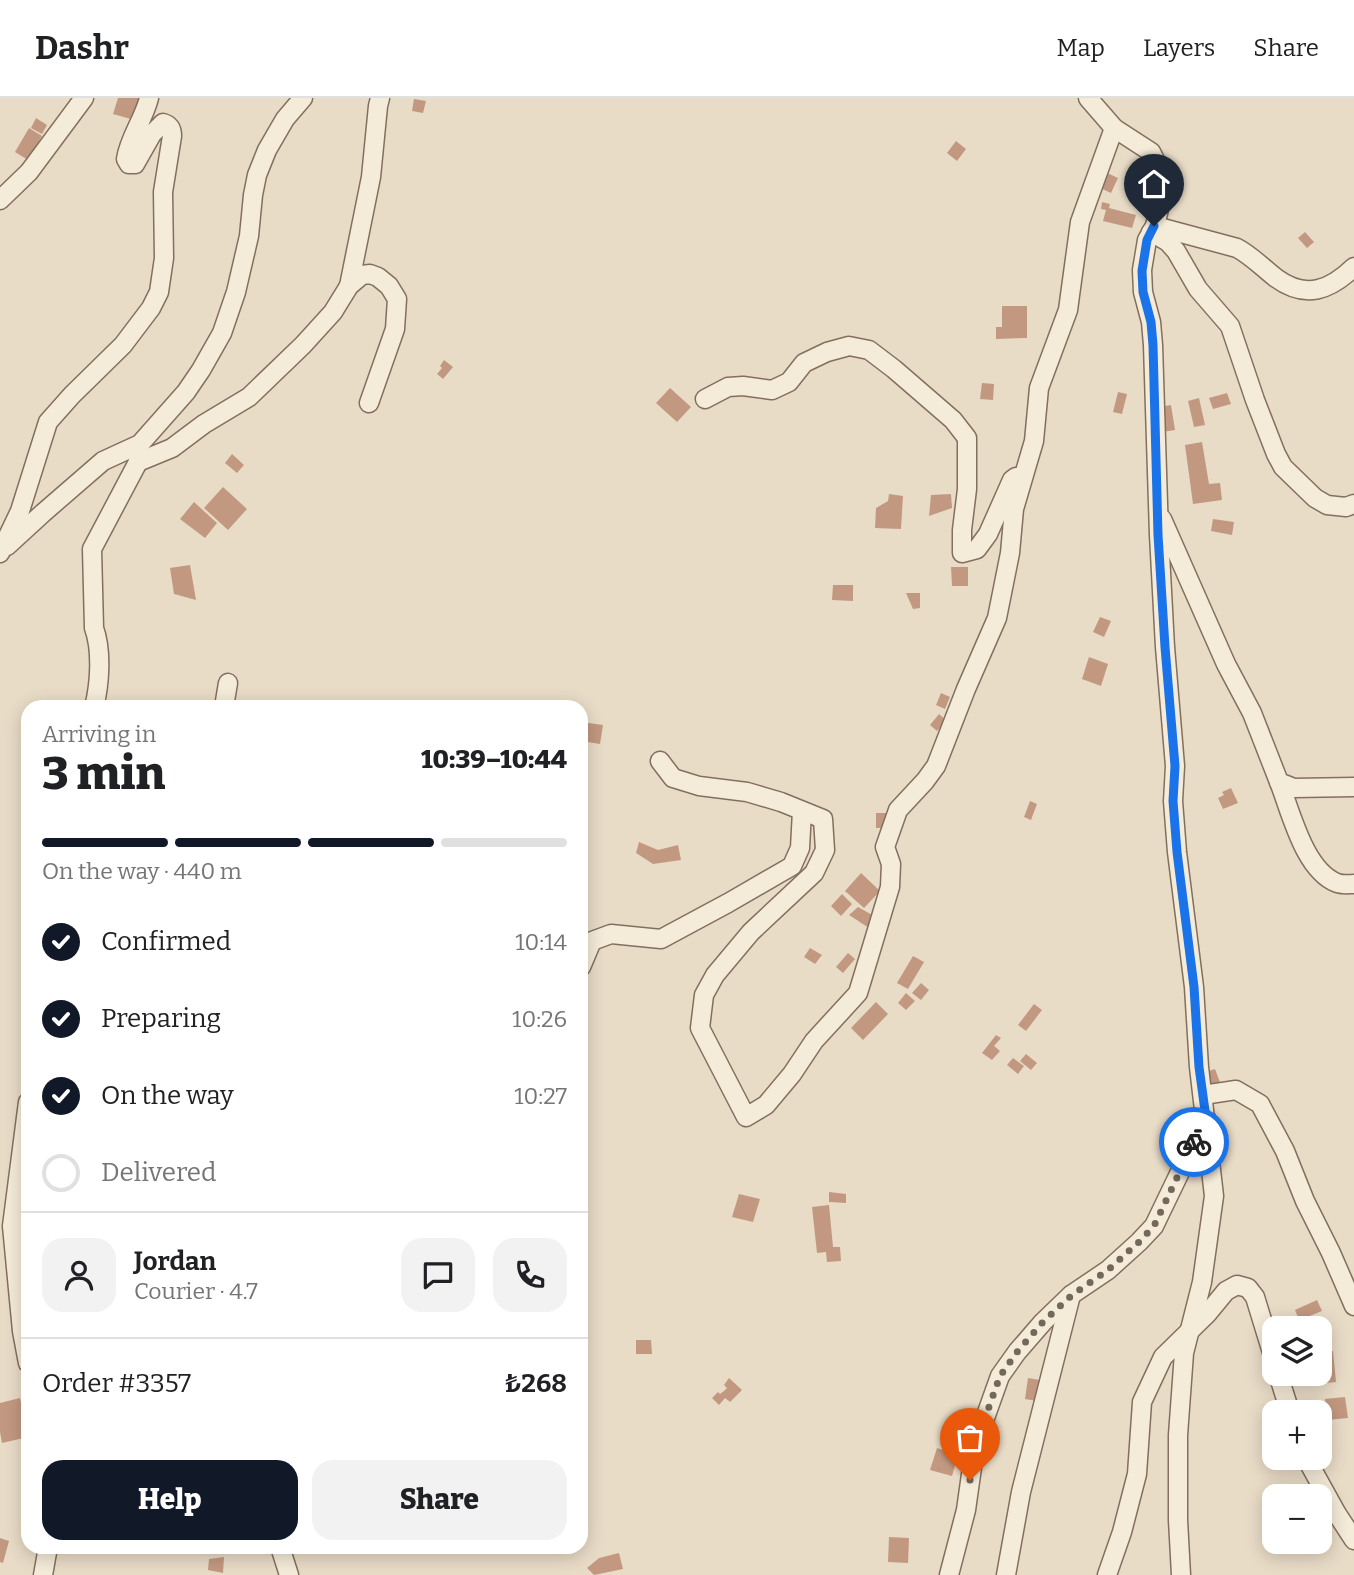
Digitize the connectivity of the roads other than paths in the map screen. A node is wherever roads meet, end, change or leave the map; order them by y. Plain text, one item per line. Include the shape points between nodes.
1 (69, 98) edge
2 (84, 98) edge
3 (149, 98) edge
4 (303, 98) edge
5 (380, 98) edge
6 (1088, 98) edge
7 (1114, 128) junction
8 (62, 129) junction
9 (0, 200) edge
10 (1153, 229) junction
11 (1354, 267) edge
12 (349, 286) junction
13 (705, 399) dead end
14 (369, 403) dead end
15 (140, 444) junction
16 (138, 462) junction
17 (1026, 468) junction
18 (1354, 504) edge
19 (1158, 510) junction
20 (1, 552) edge
21 (228, 683) dead end
22 (96, 700) edge
23 (225, 700) edge
24 (660, 761) dead end
25 (1279, 782) junction
26 (1354, 787) edge
27 (802, 811) junction
28 (1354, 884) edge
29 (588, 950) edge
30 (1203, 1096) junction
31 (1206, 1118) junction
32 (21, 1156) edge
33 (1072, 1295) junction
34 (1354, 1306) edge
35 (21, 1320) edge
36 (1262, 1320) edge
37 (1189, 1334) junction
38 (1313, 1470) edge
39 (1354, 1540) edge
40 (47, 1554) edge
41 (282, 1554) edge
42 (43, 1575) edge
43 (289, 1575) edge
44 (949, 1575) edge
45 (1006, 1575) edge
46 (1107, 1575) edge
47 (1181, 1575) edge

1 - 8 street
2 - 8 street
3 - 20 street via 126,159 135,164 163,123 172,130 163,192 164,258 159,292 123,345 48,422 20,511
4 - 15 street via 285,119 257,175 249,236 222,333 186,392
5 - 12 street via 371,177
6 - 7 street
7 - 10 street via 1151,152 1158,166 1160,209
7 - 17 street via 1080,222 1068,310 1039,388 1034,441
8 - 9 street
10 - 11 street via 1237,248 1296,288 1325,288
10 - 18 street via 1176,251 1198,289 1230,326 1283,467 1327,505
10 - 19 street via 1142,271 1153,345
12 - 14 street via 370,274 389,286 397,299 395,329
12 - 16 street via 333,312 250,397 172,448
13 - 17 street via 728,387 772,390 789,382 804,363 827,352 849,346 869,350 953,420 967,438 962,553 977,549 1013,480
15 - 16 street
15 - 20 street via 103,461
16 - 22 street via 92,549 98,637
17 - 27 street via 1014,509 996,618 936,766 898,810 885,847 891,864 890,887 858,993 814,1041 766,1105 746,1117 700,1028 704,995 751,932 814,873 825,850 823,819
19 - 25 street
19 - 30 street via 1175,766 1173,801
21 - 23 street
24 - 27 street via 673,778 747,792
25 - 26 street via 1294,788
25 - 28 street via 1311,860 1339,884
27 - 29 street via 800,848 792,866 660,939 611,934 592,941
30 - 31 street
30 - 34 street via 1236,1090 1260,1104
31 - 33 street via 1154,1226 1108,1270
31 - 37 street via 1214,1196 1202,1282
32 - 35 street via 12,1226
33 - 44 street via 1043,1322 1000,1376 975,1446
33 - 45 street via 1021,1492
36 - 37 street via 1255,1297 1248,1288 1237,1285 1226,1291
37 - 46 street via 1163,1357 1142,1402 1137,1474
37 - 47 street via 1178,1434
38 - 39 street
40 - 42 street
41 - 43 street

